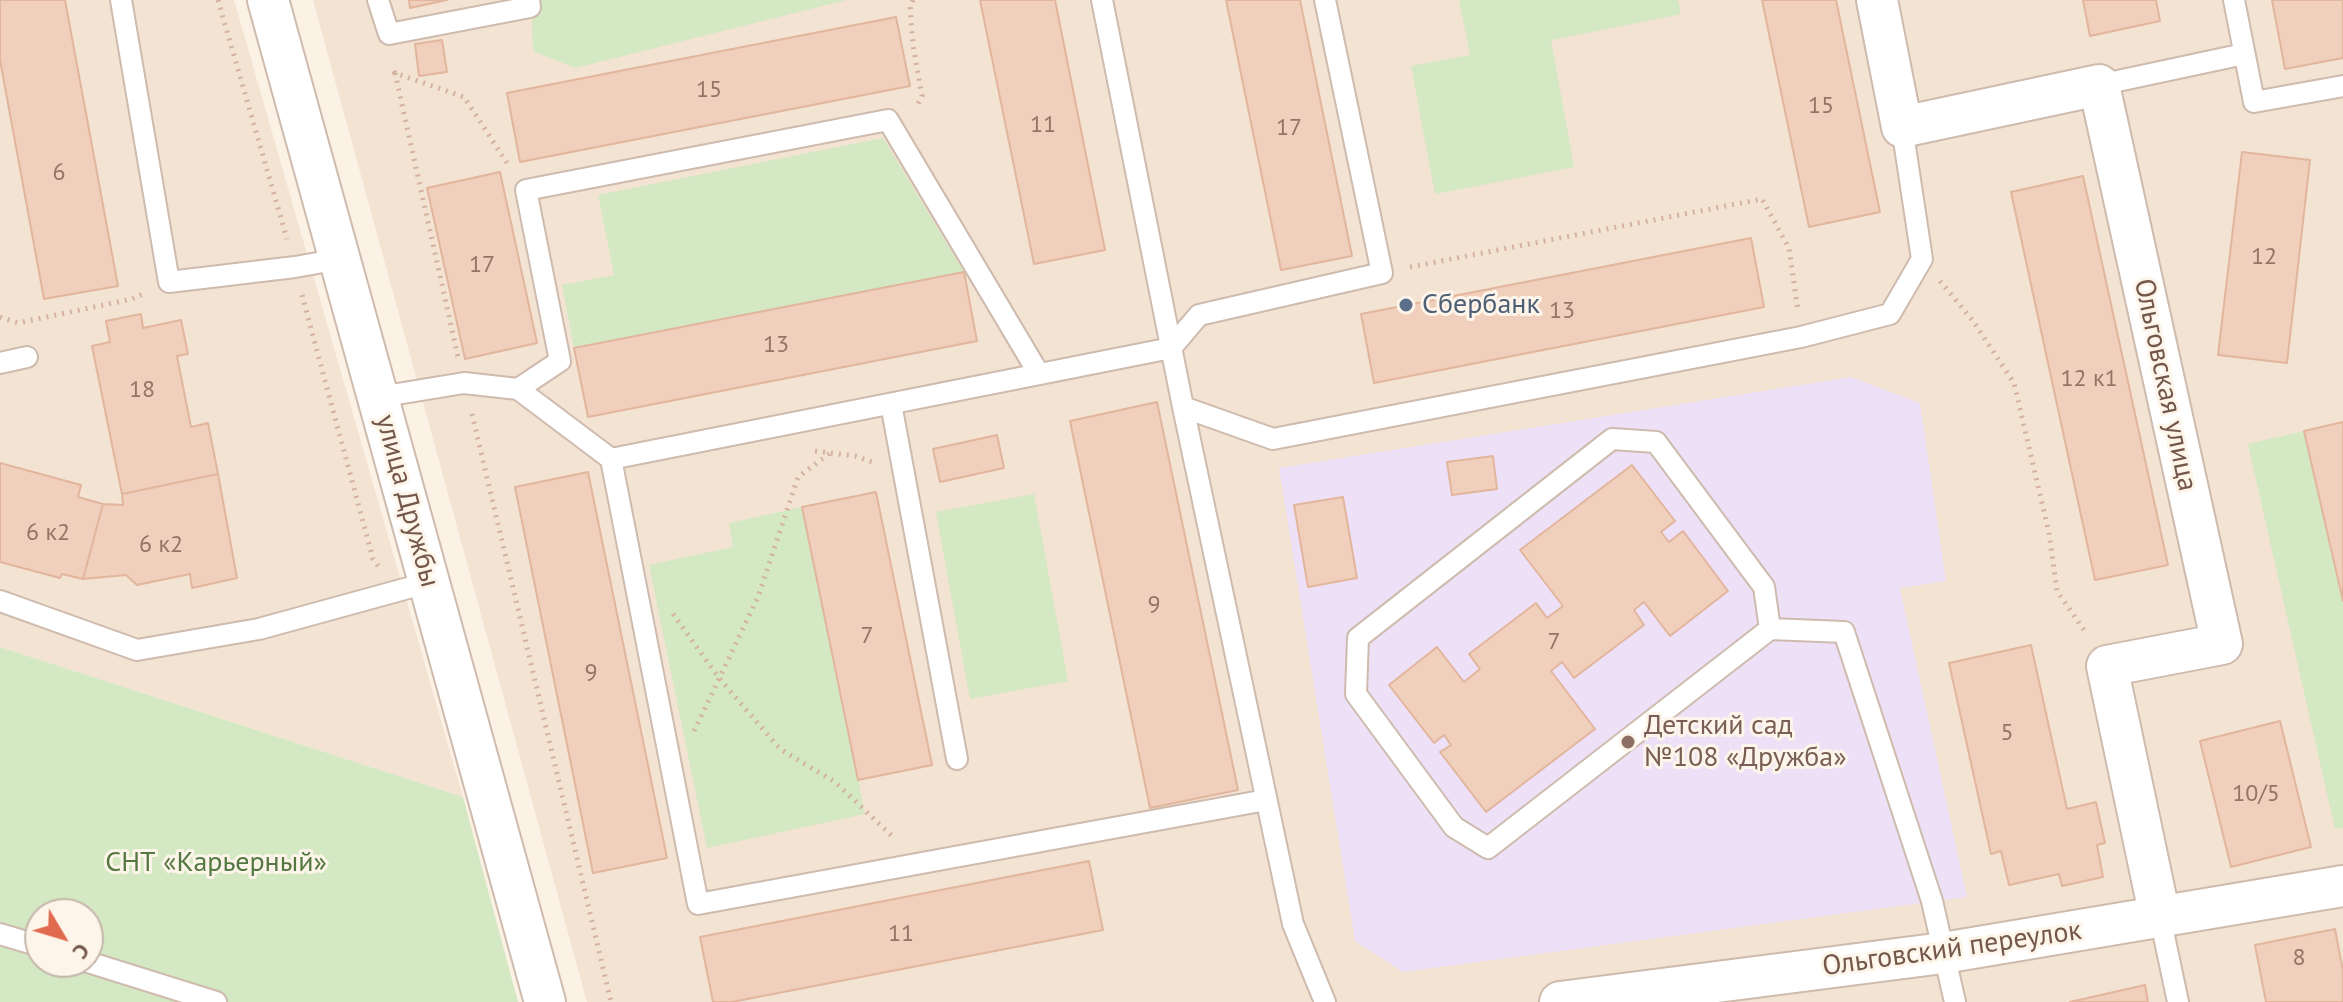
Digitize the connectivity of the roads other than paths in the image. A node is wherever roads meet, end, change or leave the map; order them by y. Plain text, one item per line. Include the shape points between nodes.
1 (121, 0) edge
2 (268, 0) edge
3 (378, 0) edge
4 (529, 0) edge
5 (1102, 0) edge
6 (1325, 0) edge
7 (1877, 0) edge
8 (2234, 0) edge
9 (2244, 54) junction
10 (2099, 85) junction
11 (2342, 92) edge
12 (1902, 127) junction
13 (340, 259) junction
14 (1171, 348) junction
15 (27, 357) dead end
16 (0, 363) edge
17 (1039, 374) junction
18 (518, 389) junction
19 (379, 397) junction
20 (891, 404) junction
21 (1183, 407) junction
22 (611, 459) junction
23 (430, 582) junction
24 (0, 601) edge
25 (1770, 629) junction
26 (957, 759) dead end
27 (1266, 800) junction
28 (2343, 886) edge
29 (2160, 917) junction
30 (0, 934) edge
31 (24, 941) edge
32 (1943, 953) junction
33 (104, 967) edge
34 (216, 1002) edge
35 (545, 1002) edge
36 (1325, 1002) edge
37 (1560, 1002) edge
38 (1955, 1002) edge
39 (2178, 1002) edge

1 - 13 lane via 169,282
2 - 13 street, улица Дружбы
3 - 4 lane via 389,34 530,7
5 - 14 lane
6 - 14 lane via 1382,273 1199,315
7 - 12 street
8 - 9 lane
9 - 10 lane
9 - 11 lane via 2254,102
10 - 12 street
10 - 29 street, Ольговская улица via 2222,644 2107,666
12 - 21 lane via 1922,259 1890,314 1801,337 1273,439
13 - 19 street, улица Дружбы
14 - 17 lane
14 - 21 lane
15 - 16 lane
17 - 18 lane via 888,120 526,190 560,361
17 - 20 lane
18 - 19 lane via 464,383
18 - 22 lane
19 - 23 street, улица Дружбы
20 - 22 lane
20 - 26 lane
21 - 27 lane
22 - 27 lane via 698,904
23 - 24 lane via 259,629 137,650
23 - 35 street, улица Дружбы
25 - 25 lane via 1488,848 1454,827 1356,694 1358,638 1612,439 1656,442 1764,587
25 - 32 lane via 1844,632 1932,901
27 - 36 lane via 1293,924
28 - 29 street, Ольговский переулок
29 - 32 street, Ольговский переулок
29 - 39 lane
30 - 31 lane
32 - 37 street, Ольговский переулок
32 - 38 lane
33 - 34 lane

